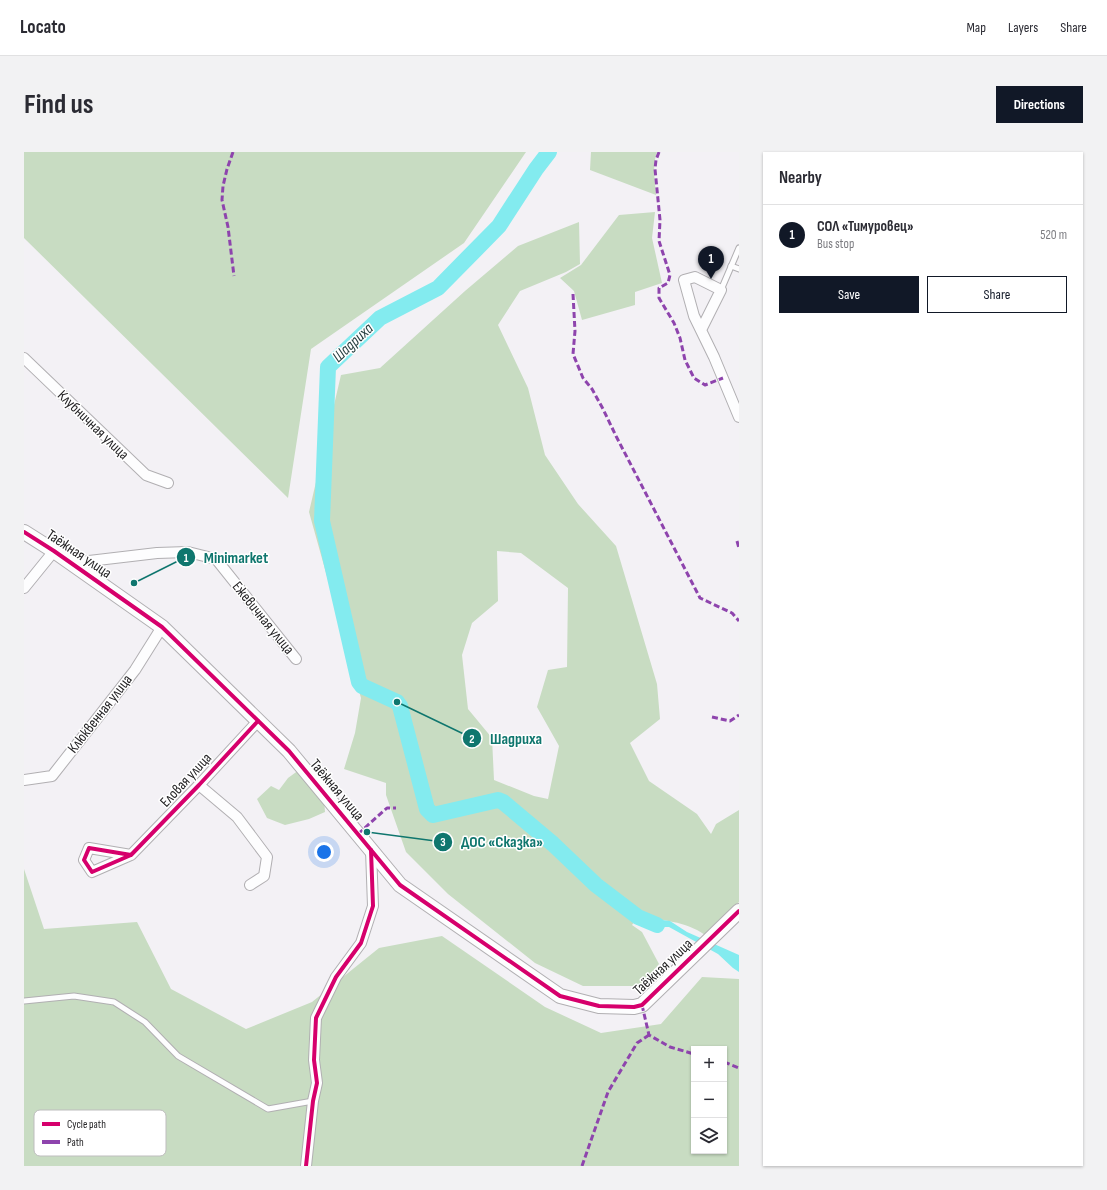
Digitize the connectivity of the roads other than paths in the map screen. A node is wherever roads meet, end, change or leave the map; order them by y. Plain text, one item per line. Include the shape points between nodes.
1 (739, 248) edge
2 (732, 266) junction
3 (739, 269) edge
4 (721, 290) junction
5 (701, 330) junction
6 (24, 358) edge
7 (739, 417) edge
8 (168, 483) dead end
9 (24, 532) edge
10 (54, 551) junction
11 (72, 563) junction
12 (24, 588) edge
13 (162, 627) junction
14 (296, 658) dead end
15 (258, 720) junction
16 (24, 780) edge
17 (199, 785) junction
18 (371, 850) junction
19 (131, 855) dead end
20 (250, 884) dead end
21 (739, 911) edge
22 (24, 1001) edge
23 (313, 1101) junction
24 (306, 1166) edge

1 - 2 lane
2 - 3 lane
2 - 4 lane
4 - 5 street
4 - 5 street via 695,277 684,280 694,316
5 - 7 street
6 - 8 street, Клубничная улица via 146,475
9 - 10 street, Таёжная улица
10 - 11 street, Таёжная улица
10 - 12 street
11 - 13 street, Таёжная улица
11 - 14 street, Ежевичная улица via 188,552 216,559
13 - 15 street, Таёжная улица
13 - 16 street, Клюквенная улица via 135,670 52,776
15 - 17 street, Еловая улица
15 - 18 street, Таёжная улица via 289,751
17 - 19 street, Еловая улица
17 - 20 street via 237,817 267,857 264,876
18 - 21 street, Таёжная улица via 400,885 560,996 599,1006 642,1005
18 - 23 street via 373,906 361,943 336,977 316,1018 314,1060 317,1083
22 - 23 lane via 74,996 114,1002 146,1022 178,1056 268,1109
23 - 24 street

